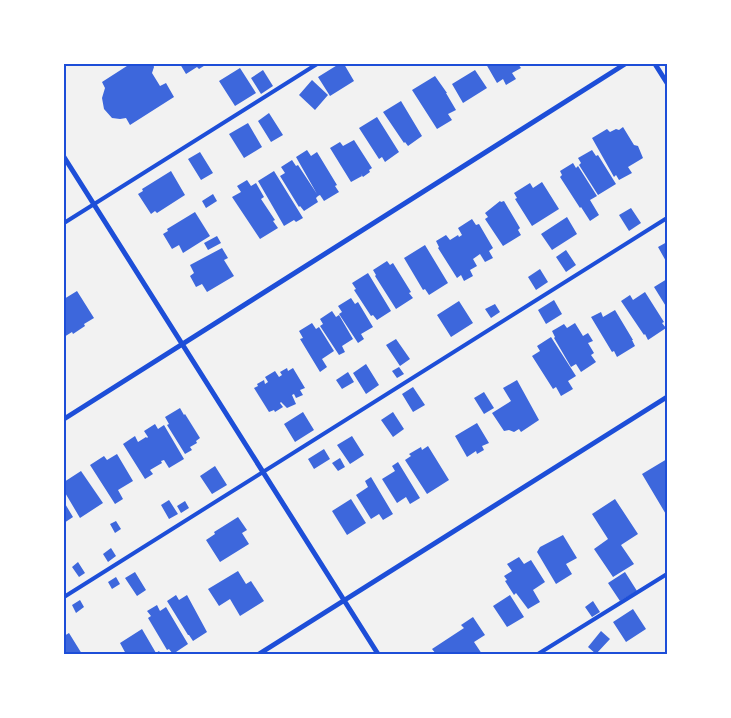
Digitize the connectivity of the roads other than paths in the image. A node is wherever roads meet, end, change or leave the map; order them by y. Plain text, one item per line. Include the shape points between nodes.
1 (317, 64) edge
2 (625, 64) edge
3 (655, 64) edge
4 (667, 83) edge
5 (64, 157) edge
6 (94, 204) junction
7 (667, 218) edge
8 (64, 223) edge
9 (182, 345) junction
10 (667, 397) edge
11 (64, 419) edge
12 (263, 471) junction
13 (667, 574) edge
14 (64, 597) edge
15 (345, 601) junction
16 (260, 654) edge
17 (378, 654) edge
18 (538, 654) edge

1 - 6 lane
2 - 9 street
3 - 4 street
5 - 6 street
6 - 8 lane
6 - 9 street
7 - 12 lane
9 - 11 street
9 - 12 street
10 - 15 street
12 - 14 lane
12 - 15 street
13 - 18 lane
15 - 16 street
15 - 17 street

